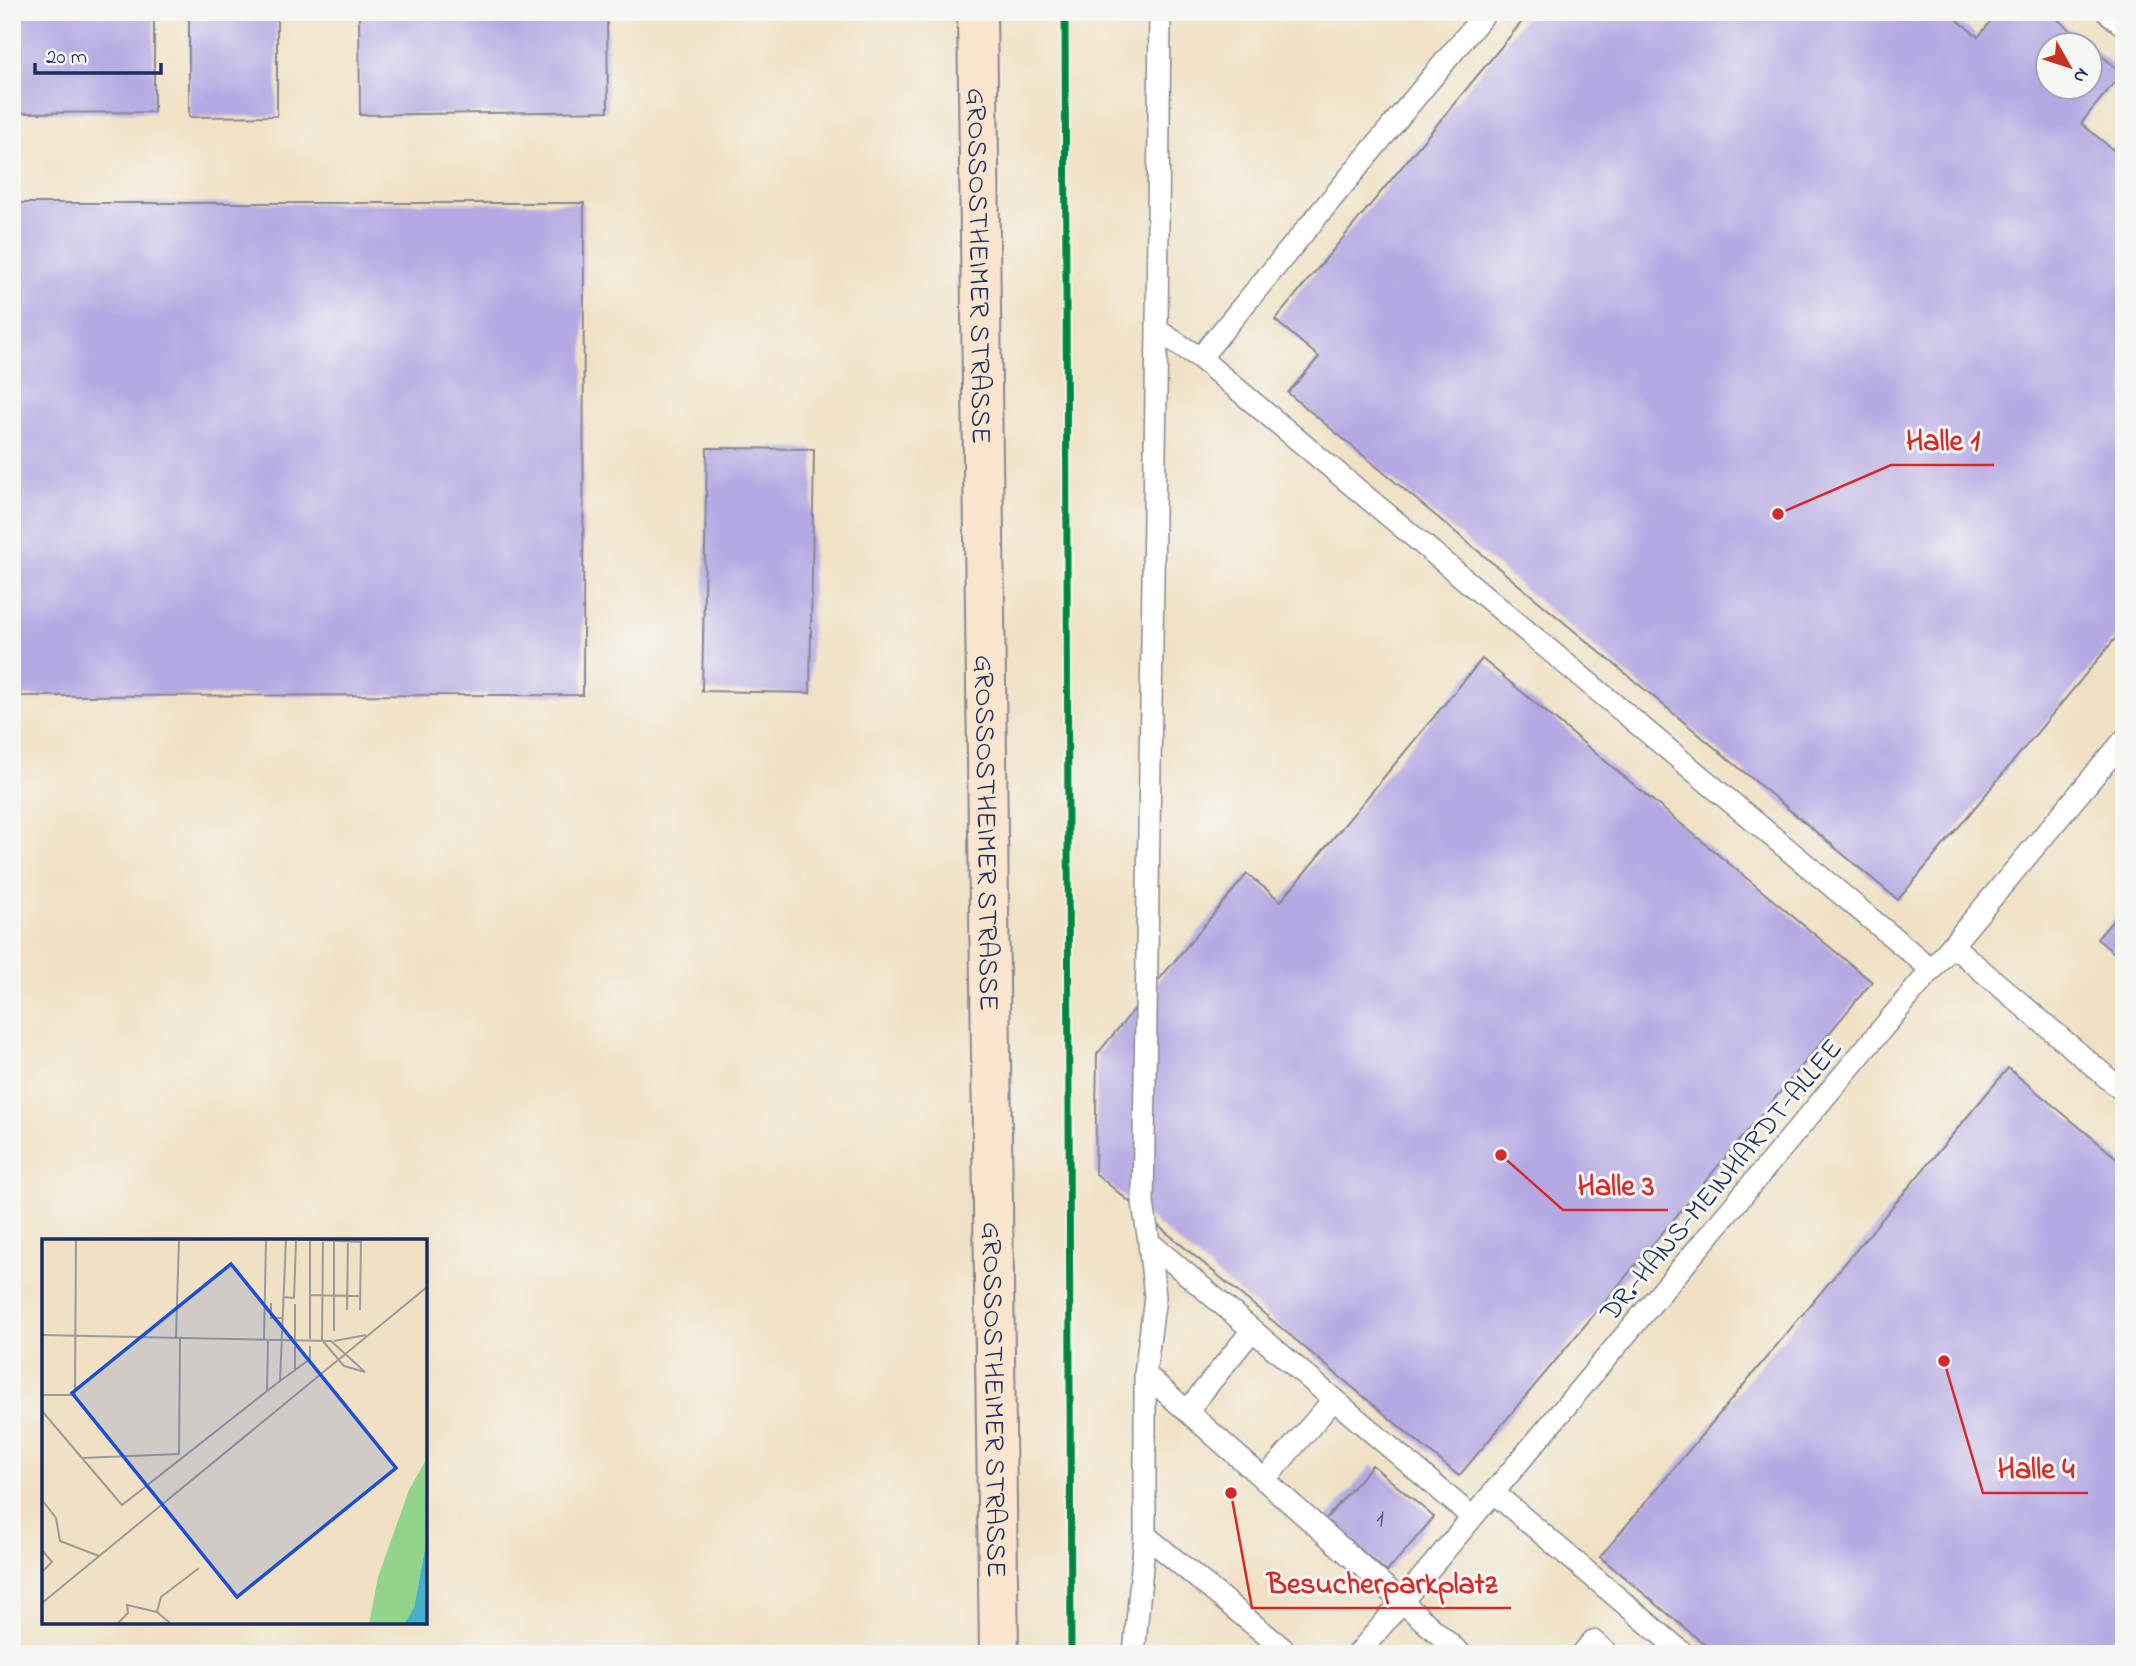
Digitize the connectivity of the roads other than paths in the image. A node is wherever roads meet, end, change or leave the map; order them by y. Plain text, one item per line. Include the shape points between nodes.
1 (977, 12) edge
2 (1160, 12) edge
3 (1486, 12) edge
4 (2107, 12) edge
5 (2124, 26) edge
6 (1157, 330) junction
7 (1200, 358) junction
8 (2124, 740) edge
9 (1952, 945) junction
10 (1932, 970) junction
11 (2124, 1091) edge
12 (1149, 1242) junction
13 (1250, 1333) dead end
14 (1145, 1374) junction
15 (1330, 1404) dead end
16 (1186, 1411) junction
17 (1264, 1480) junction
18 (1493, 1492) junction
19 (1472, 1517) junction
20 (1145, 1535) junction
21 (1402, 1601) junction
22 (1287, 1652) dead end
23 (999, 1654) edge
24 (1135, 1654) edge
25 (1358, 1654) edge
26 (1461, 1654) edge
27 (1582, 1654) edge
28 (1608, 1654) edge
29 (1684, 1654) edge

1 - 23 main road, GROSSOSTHEIMER STRASSE
2 - 6 lane
3 - 7 lane
4 - 5 lane
6 - 7 lane
6 - 12 lane via 1143,1203
7 - 10 lane
8 - 9 lane, DR.-HANS-MEINHARDT-ALLEE
9 - 10 lane, DR.-HANS-MEINHARDT-ALLEE
9 - 11 lane
10 - 18 lane, DR.-HANS-MEINHARDT-ALLEE
12 - 14 lane via 1155,1297
12 - 19 lane
13 - 16 lane
14 - 16 lane
14 - 20 lane
15 - 17 lane
16 - 17 lane
17 - 21 lane
18 - 19 lane, DR.-HANS-MEINHARDT-ALLEE
18 - 29 lane
19 - 21 lane, DR.-HANS-MEINHARDT-ALLEE
20 - 22 lane
20 - 24 lane
21 - 25 lane, DR.-HANS-MEINHARDT-ALLEE
21 - 26 lane
27 - 28 lane via 1593,1641

